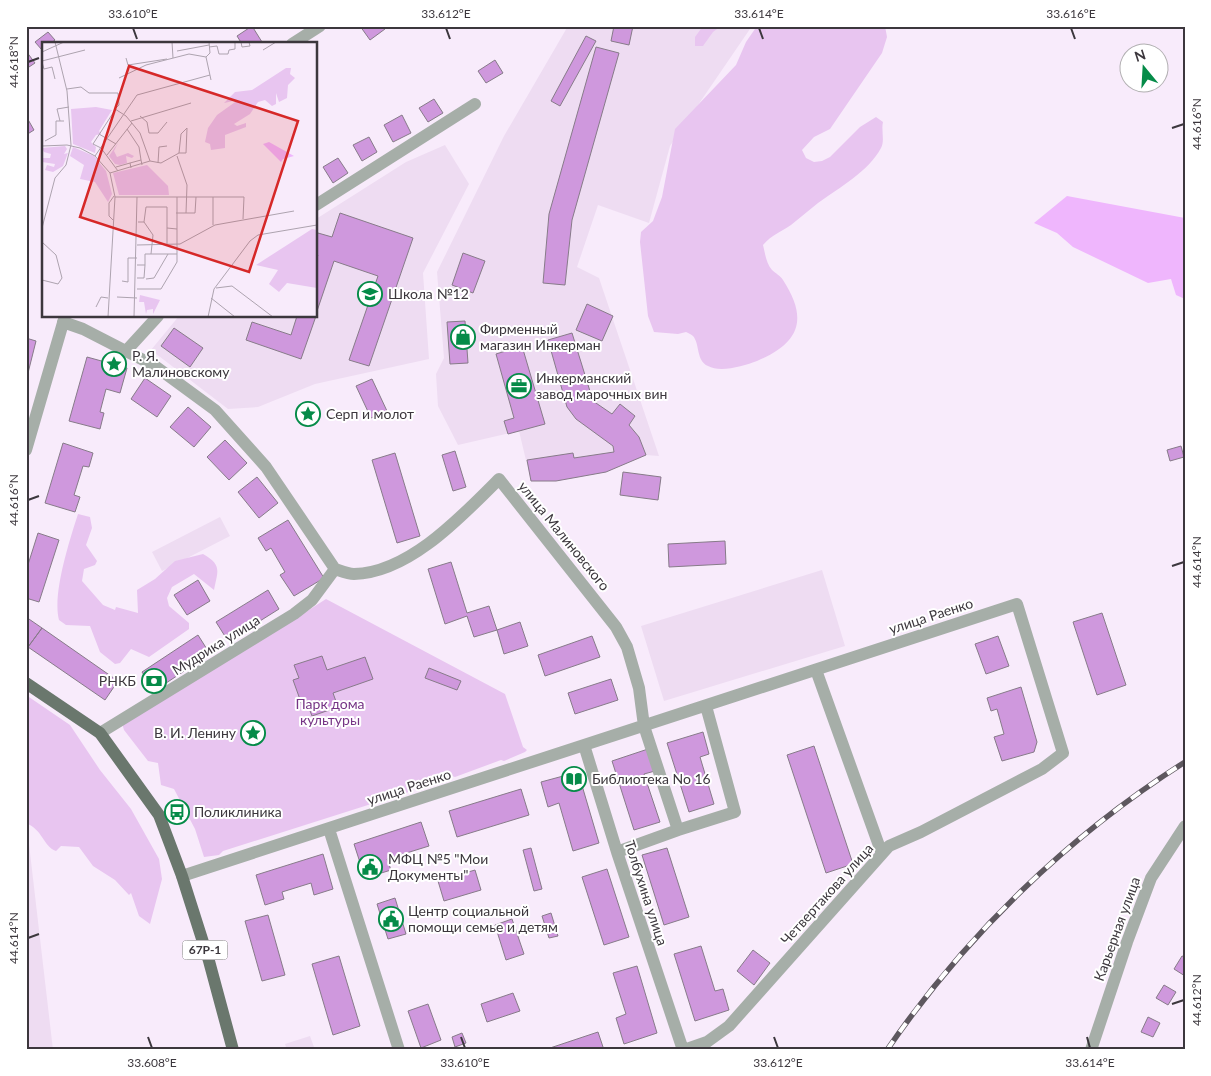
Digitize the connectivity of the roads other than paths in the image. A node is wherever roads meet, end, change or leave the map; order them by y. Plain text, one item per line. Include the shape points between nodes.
1 (320, 26) edge
2 (295, 42) edge
3 (475, 104) dead end
4 (318, 204) edge
5 (156, 318) edge
6 (64, 319) edge
7 (126, 351) junction
8 (26, 450) edge
9 (335, 569) junction
10 (816, 670) junction
11 (26, 683) edge
12 (706, 706) junction
13 (644, 726) junction
14 (100, 733) junction
15 (584, 745) junction
16 (1063, 753) joint
17 (1185, 826) edge
18 (329, 829) junction
19 (678, 830) junction
20 (617, 852) junction
21 (882, 854) junction
22 (182, 876) junction
23 (233, 1050) edge
24 (399, 1050) edge
25 (684, 1050) edge
26 (1091, 1050) edge

1 - 2 street
3 - 4 street
5 - 7 street
6 - 7 street
6 - 8 street
7 - 9 street via 155,366 215,410 266,467
9 - 13 street, улица Малиновского via 352,575 372,572 408,558 452,525 499,480 616,627 627,647
9 - 14 street, Мудрика улица via 312,600 294,614
10 - 12 street, улица Раенко
10 - 16 street, улица Раенко via 1017,604
10 - 21 street
11 - 14 main road, 67Р-1
12 - 13 street, улица Раенко
12 - 19 street via 735,812
13 - 15 street, улица Раенко
13 - 19 street
14 - 22 main road, 67Р-1 via 159,815
15 - 18 street, улица Раенко
15 - 20 street, Толбухина улица
16 - 21 street, Четвертакова улица via 1042,769 889,846
17 - 26 street, Карьерная улица via 1151,878
18 - 22 street, улица Раенко
18 - 24 street
19 - 20 street
20 - 25 street, Толбухина улица
21 - 25 street, Четвертакова улица via 729,1026 707,1042
22 - 23 main road, 67Р-1

